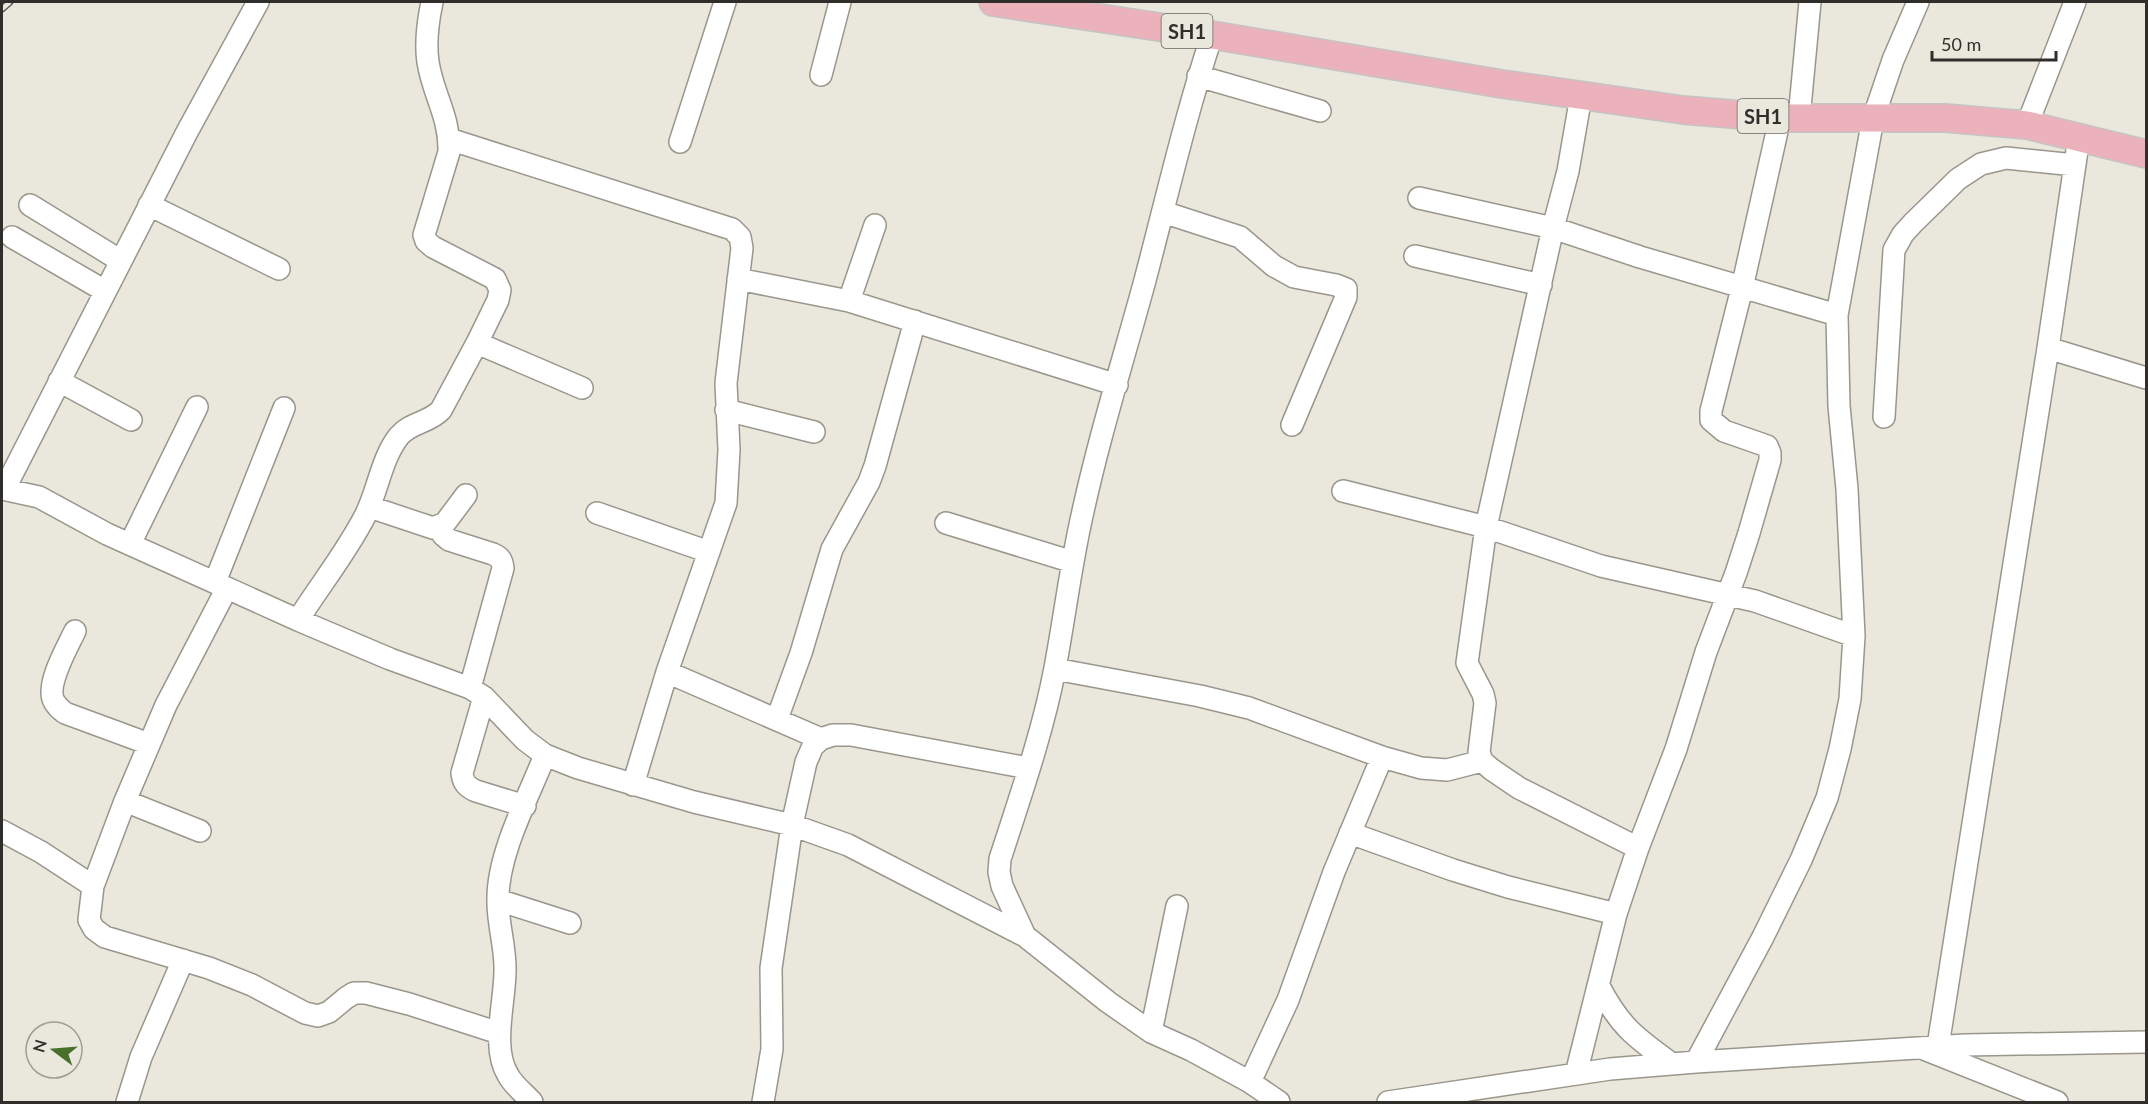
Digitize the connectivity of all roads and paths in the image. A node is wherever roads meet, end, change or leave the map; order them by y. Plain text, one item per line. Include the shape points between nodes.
1 (258, 2) edge
2 (432, 2) edge
3 (725, 2) edge
4 (840, 2) edge
5 (993, 2) edge
6 (1810, 2) edge
7 (1918, 2) edge
8 (2075, 2) edge
9 (1212, 35) junction
10 (821, 75) dead end
11 (1198, 76) junction
12 (1581, 96) junction
13 (1320, 111) dead end
14 (1790, 118) junction
15 (1873, 119) junction
16 (2027, 125) junction
17 (2079, 137) junction
18 (449, 139) junction
19 (680, 142) dead end
20 (2146, 154) edge
21 (2075, 165) junction
22 (1419, 198) dead end
23 (30, 205) dead end
24 (149, 206) junction
25 (1163, 212) junction
26 (875, 225) dead end
27 (1553, 228) junction
28 (12, 237) dead end
29 (1415, 256) dead end
30 (121, 261) junction
31 (279, 269) dead end
32 (738, 279) junction
33 (1541, 285) junction
34 (1742, 288) junction
35 (105, 291) junction
36 (849, 301) junction
37 (1838, 315) junction
38 (915, 321) junction
39 (477, 344) junction
40 (2048, 348) junction
41 (2146, 378) edge
42 (60, 381) junction
43 (1117, 385) junction
44 (582, 388) dead end
45 (197, 407) dead end
46 (284, 408) dead end
47 (726, 410) junction
48 (1884, 417) dead end
49 (131, 420) dead end
50 (1292, 425) dead end
51 (814, 432) dead end
52 (3, 488) edge
53 (1343, 491) dead end
54 (466, 495) dead end
55 (370, 507) junction
56 (597, 513) dead end
57 (946, 523) dead end
58 (439, 526) junction
59 (1486, 527) junction
60 (130, 544) junction
61 (709, 552) junction
62 (1073, 562) junction
63 (221, 585) junction
64 (1728, 595) junction
65 (298, 620) junction
66 (75, 631) dead end
67 (1854, 636) junction
68 (1055, 669) junction
69 (667, 672) junction
70 (477, 693) junction
71 (777, 719) junction
72 (821, 739) junction
73 (149, 744) junction
74 (545, 755) junction
75 (1382, 757) junction
76 (1482, 761) junction
77 (1028, 768) junction
78 (633, 785) junction
79 (125, 801) junction
80 (525, 807) junction
81 (792, 825) junction
82 (2, 831) edge
83 (200, 831) dead end
84 (1350, 833) junction
85 (1638, 848) junction
86 (93, 886) junction
87 (498, 900) junction
88 (1177, 906) dead end
89 (1616, 914) junction
90 (570, 923) dead end
91 (1025, 936) junction
92 (183, 960) junction
93 (1599, 986) junction
94 (1151, 1032) junction
95 (499, 1033) junction
96 (2146, 1042) edge
97 (1929, 1047) junction
98 (1696, 1062) junction
99 (1672, 1064) junction
100 (1576, 1074) junction
101 (1250, 1082) junction
102 (127, 1102) edge
103 (532, 1102) edge
104 (763, 1102) edge
105 (1280, 1102) edge
106 (1388, 1102) edge
107 (2057, 1102) edge

1 - 24 street
2 - 18 street via 427,29 428,63
3 - 19 street
4 - 10 street
5 - 9 main road, SH1
6 - 14 street
7 - 15 street
8 - 16 street
9 - 11 street
9 - 12 main road, SH1
11 - 13 street
11 - 25 street
12 - 14 main road, SH1 via 1683,110
12 - 27 street
14 - 15 main road, SH1
14 - 34 street
15 - 16 main road, SH1 via 1945,118
15 - 37 street
16 - 17 main road, SH1
17 - 20 main road, SH1
17 - 21 street
18 - 32 street via 732,229 740,237 742,248
18 - 39 street via 449,152 424,235 433,248 498,284 498,300
21 - 40 street
21 - 48 street via 2006,158 1981,164 1958,179 1903,234 1894,250
22 - 27 street
23 - 30 street
24 - 30 street
24 - 31 street
25 - 43 street
25 - 50 street via 1240,237 1274,266 1294,277 1346,290
26 - 36 street
27 - 33 street
27 - 34 street
28 - 35 street
29 - 33 street
30 - 35 street
32 - 36 street
32 - 47 street
33 - 59 street
34 - 37 street
34 - 64 street via 1711,420 1724,431 1767,446 1770,453
35 - 42 street
36 - 38 street
37 - 67 street via 1839,406
38 - 43 street
38 - 71 street via 875,466 832,549
39 - 44 street
39 - 55 street via 441,410 409,427 392,448
40 - 41 street
40 - 97 street
42 - 49 street
42 - 52 street
43 - 62 street
45 - 60 street
46 - 63 street
47 - 51 street
47 - 61 street via 728,487
52 - 60 street via 39,497
53 - 59 street
54 - 58 street
55 - 58 street via 426,527
55 - 65 street
56 - 61 street
57 - 62 street
58 - 70 street via 449,540 493,554 502,561
59 - 64 street via 1601,566
59 - 76 street via 1467,663 1485,703 1479,752
60 - 63 street
61 - 69 street
62 - 68 street
63 - 65 street
63 - 73 street
64 - 67 street
64 - 85 street
65 - 70 street
66 - 73 street via 53,681 53,699 65,712
67 - 98 street via 1850,699 1827,798 1768,928
68 - 75 street via 1249,708
68 - 77 street
69 - 71 street
69 - 78 street
70 - 74 street
70 - 80 street via 463,779 469,788
71 - 72 street
72 - 77 street via 851,735
72 - 81 street via 806,762
73 - 79 street
74 - 78 street
74 - 80 street
75 - 76 street via 1436,770 1458,769
75 - 84 street
76 - 85 street via 1519,788
77 - 91 street via 999,872
78 - 81 street
79 - 83 street
79 - 86 street
80 - 87 street via 504,861
81 - 91 street via 848,845
81 - 104 street via 771,968 772,1049
82 - 86 street
84 - 89 street via 1508,887
84 - 101 street via 1288,1000
85 - 89 street
86 - 92 street via 89,920 94,929 105,937
87 - 90 street
87 - 95 street via 506,968
88 - 94 street
89 - 93 street
91 - 94 street
92 - 95 street via 318,1016 354,993 366,993
92 - 102 street via 141,1057
93 - 99 street via 1625,1027
93 - 100 street
94 - 101 street
95 - 103 street via 508,1075
96 - 97 street
97 - 98 street
97 - 107 street
98 - 99 street
99 - 100 street
100 - 106 street
101 - 105 street

